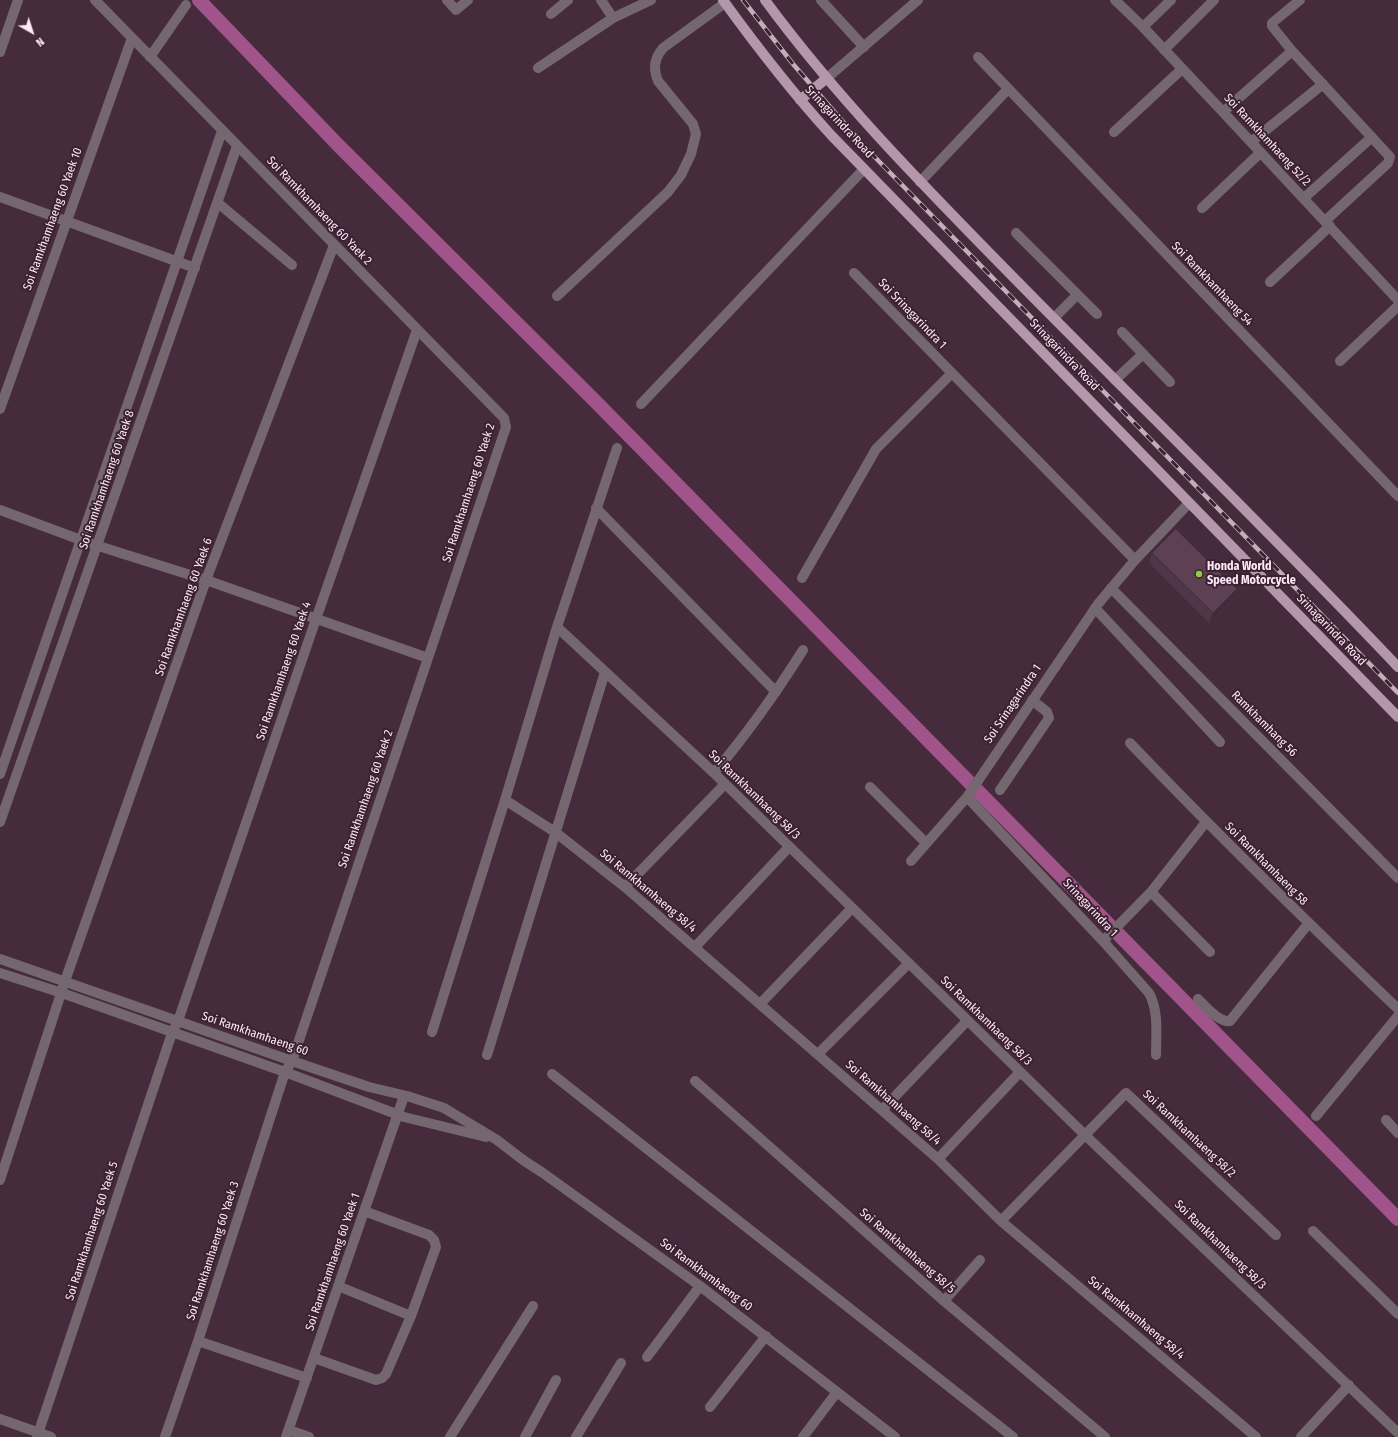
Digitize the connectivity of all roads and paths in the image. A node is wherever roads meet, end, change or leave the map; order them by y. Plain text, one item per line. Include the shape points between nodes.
1 (18, 0) edge
2 (95, 0) edge
3 (447, 0) edge
4 (468, 0) edge
5 (568, 0) edge
6 (601, 0) edge
7 (651, 0) edge
8 (765, 0) edge
9 (821, 0) edge
10 (918, 0) edge
11 (1115, 0) edge
12 (1171, 0) edge
13 (1214, 0) edge
14 (1300, 0) edge
15 (724, 2) edge
16 (186, 5) dead end
17 (551, 14) dead end
18 (614, 18) junction
19 (1143, 27) junction
20 (132, 38) junction
21 (864, 47) junction
22 (1164, 50) junction
23 (1292, 51) junction
24 (0, 52) edge
25 (978, 57) dead end
26 (150, 58) junction
27 (538, 68) dead end
28 (1182, 69) junction
29 (827, 78) junction
30 (1323, 84) junction
31 (1008, 89) junction
32 (800, 100) junction
33 (1223, 112) junction
34 (222, 131) junction
35 (1114, 132) dead end
36 (1372, 137) junction
37 (1251, 142) junction
38 (238, 146) junction
39 (1260, 153) junction
40 (864, 170) junction
41 (920, 182) junction
42 (0, 197) edge
43 (1304, 198) junction
44 (218, 203) junction
45 (1202, 208) dead end
46 (66, 221) junction
47 (1328, 224) junction
48 (1016, 233) dead end
49 (334, 245) junction
50 (178, 262) junction
51 (292, 265) dead end
52 (195, 268) junction
53 (854, 273) dead end
54 (1270, 282) dead end
55 (1077, 295) junction
56 (558, 296) dead end
57 (1398, 300) edge
58 (1398, 306) edge
59 (1097, 314) dead end
60 (1054, 318) junction
61 (417, 330) junction
62 (1122, 332) dead end
63 (1143, 354) junction
64 (1340, 361) dead end
65 (952, 373) junction
66 (1115, 380) junction
67 (1170, 382) dead end
68 (130, 399) junction
69 (641, 404) dead end
70 (147, 405) junction
71 (0, 409) edge
72 (617, 448) dead end
73 (1398, 496) edge
74 (1189, 502) junction
75 (596, 508) junction
76 (0, 510) edge
77 (81, 540) junction
78 (97, 545) junction
79 (1135, 560) junction
80 (802, 578) dead end
81 (206, 580) junction
82 (1111, 588) junction
83 (1095, 608) junction
84 (316, 619) junction
85 (557, 627) junction
86 (803, 650) dead end
87 (428, 658) junction
88 (1398, 667) edge
89 (605, 672) junction
90 (776, 692) junction
91 (28, 694) junction
92 (43, 698) junction
93 (1032, 700) junction
94 (1398, 717) edge
95 (1130, 742) dead end
96 (1220, 742) dead end
97 (714, 773) junction
98 (0, 774) edge
99 (724, 784) junction
100 (870, 787) dead end
101 (1000, 790) dead end
102 (969, 794) junction
103 (505, 800) junction
104 (0, 822) edge
105 (1206, 822) junction
106 (555, 832) junction
107 (926, 843) junction
108 (789, 847) junction
109 (911, 861) dead end
110 (1398, 878) edge
111 (625, 887) junction
112 (1151, 892) junction
113 (852, 908) junction
114 (1308, 924) junction
115 (1103, 941) junction
116 (695, 947) junction
117 (1210, 952) dead end
118 (0, 959) edge
119 (909, 963) junction
120 (0, 973) edge
121 (66, 981) junction
122 (62, 994) junction
123 (1198, 999) dead end
124 (760, 1004) junction
125 (1398, 1009) edge
126 (1398, 1016) edge
127 (967, 1020) junction
128 (178, 1021) junction
129 (432, 1032) dead end
130 (172, 1033) junction
131 (818, 1054) junction
132 (1156, 1054) dead end
133 (487, 1055) dead end
134 (292, 1061) junction
135 (285, 1072) junction
136 (1020, 1072) junction
137 (552, 1074) dead end
138 (695, 1081) dead end
139 (404, 1096) junction
140 (882, 1110) junction
141 (397, 1114) junction
142 (1316, 1116) dead end
143 (1386, 1120) dead end
144 (1398, 1133) edge
145 (1085, 1135) junction
146 (497, 1140) junction
147 (938, 1159) junction
148 (0, 1180) edge
149 (364, 1211) junction
150 (1001, 1221) junction
151 (1313, 1231) dead end
152 (1276, 1235) dead end
153 (980, 1260) dead end
154 (338, 1286) junction
155 (700, 1286) junction
156 (944, 1301) junction
157 (533, 1306) dead end
158 (1398, 1314) edge
159 (411, 1316) junction
160 (766, 1336) junction
161 (198, 1341) junction
162 (646, 1357) dead end
163 (314, 1358) junction
164 (622, 1363) dead end
165 (306, 1378) junction
166 (556, 1380) dead end
167 (1348, 1385) junction
168 (837, 1392) junction
169 (710, 1407) dead end
170 (0, 1419) edge
171 (288, 1433) edge
172 (1398, 1433) edge
173 (38, 1435) edge
174 (51, 1437) edge
175 (165, 1437) edge
176 (309, 1437) edge
177 (450, 1437) edge
178 (525, 1437) edge
179 (576, 1437) edge
180 (803, 1437) edge
181 (895, 1437) edge
182 (1013, 1437) edge
183 (1105, 1437) edge
184 (1256, 1437) edge
185 (1301, 1437) edge

1 - 24 street
2 - 20 street, Soi Ramkhamhaeng 60 Yaek 2
3 - 4 street via 456,10
5 - 17 street
6 - 18 street
7 - 18 street
8 - 29 main road, Srinagarindra Road
9 - 21 street
10 - 21 street
11 - 19 street, Soi Ramkhamhaeng 52/2
12 - 19 street
13 - 22 street
14 - 23 street via 1272,23
15 - 32 main road, Srinagarindra Road
15 - 56 street via 664,48 655,64 658,81 693,124 696,134 691,154 681,175 668,192
16 - 26 street
18 - 27 street
19 - 22 street, Soi Ramkhamhaeng 52/2
20 - 26 street, Soi Ramkhamhaeng 60 Yaek 2
20 - 46 street, Soi Ramkhamhaeng 60 Yaek 10
21 - 29 street
22 - 28 street, Soi Ramkhamhaeng 52/2
23 - 30 street
23 - 33 street
25 - 31 street, Soi Ramkhamhaeng 54
26 - 34 street, Soi Ramkhamhaeng 60 Yaek 2
28 - 33 street, Soi Ramkhamhaeng 52/2
28 - 35 street
29 - 32 main road
29 - 41 main road, Srinagarindra Road
30 - 36 street
30 - 37 street
31 - 41 street
31 - 73 street, Soi Ramkhamhaeng 54
32 - 40 main road, Srinagarindra Road
33 - 37 street, Soi Ramkhamhaeng 52/2
34 - 38 street, Soi Ramkhamhaeng 60 Yaek 2
34 - 50 street, Soi Ramkhamhaeng 60 Yaek 8
36 - 43 street
36 - 47 street via 1388,154 1390,162
37 - 39 street, Soi Ramkhamhaeng 52/2
38 - 44 street, Soi Ramkhamhaeng 60 Yaek 8
38 - 49 street, Soi Ramkhamhaeng 60 Yaek 2
39 - 43 street, Soi Ramkhamhaeng 52/2
39 - 45 street
40 - 69 street
40 - 74 main road, Srinagarindra Road
41 - 60 main road, Srinagarindra Road
42 - 46 street
43 - 47 street, Soi Ramkhamhaeng 52/2
44 - 51 street
44 - 52 street, Soi Ramkhamhaeng 60 Yaek 8
46 - 50 street
46 - 71 street, Soi Ramkhamhaeng 60 Yaek 10
47 - 54 street
47 - 57 street, Soi Ramkhamhaeng 52/2
48 - 55 street
49 - 61 street, Soi Ramkhamhaeng 60 Yaek 2
49 - 81 street, Soi Ramkhamhaeng 60 Yaek 6
50 - 52 street
50 - 68 street, Soi Ramkhamhaeng 60 Yaek 8
52 - 70 street, Soi Ramkhamhaeng 60 Yaek 8
53 - 65 street, Soi Srinagarindra 1
55 - 59 street
55 - 60 street
58 - 64 street
60 - 66 main road, Srinagarindra Road
61 - 84 street, Soi Ramkhamhaeng 60 Yaek 4
61 - 87 street, Soi Ramkhamhaeng 60 Yaek 2 via 504,418 506,427
62 - 63 street
63 - 66 street
63 - 67 street
65 - 79 street, Soi Srinagarindra 1
65 - 80 street via 876,449
66 - 88 main road, Srinagarindra Road
68 - 70 street
68 - 77 street, Soi Ramkhamhaeng 60 Yaek 8
70 - 78 street, Soi Ramkhamhaeng 60 Yaek 8
72 - 75 street
74 - 79 street, Soi Srinagarindra 1
74 - 94 main road, Srinagarindra Road
75 - 85 street
75 - 90 street
76 - 77 street
77 - 78 street
77 - 91 street, Soi Ramkhamhaeng 60 Yaek 8
78 - 81 street
78 - 92 street, Soi Ramkhamhaeng 60 Yaek 8
79 - 82 street, Soi Srinagarindra 1
81 - 84 street
81 - 121 street, Soi Ramkhamhaeng 60 Yaek 6
82 - 83 street, Soi Srinagarindra 1
82 - 110 street, Ramkhamhang 56
83 - 93 street, Soi Srinagarindra 1
83 - 96 street
84 - 87 street
84 - 128 street, Soi Ramkhamhaeng 60 Yaek 4
85 - 89 street, Soi Ramkhamhaeng 58/3
85 - 103 street
86 - 90 street
87 - 134 street, Soi Ramkhamhaeng 60 Yaek 2
89 - 97 street, Soi Ramkhamhaeng 58/3
89 - 106 street
90 - 97 street
91 - 92 street
91 - 98 street, Soi Ramkhamhaeng 60 Yaek 8
92 - 104 street, Soi Ramkhamhaeng 60 Yaek 8
93 - 101 street via 1047,712 1049,718
93 - 102 street, Soi Srinagarindra 1
95 - 105 street, Soi Ramkhamhaeng 58
97 - 99 street, Soi Ramkhamhaeng 58/3
99 - 108 street, Soi Ramkhamhaeng 58/3
99 - 111 street
100 - 107 street
102 - 107 street, Soi Srinagarindra 1
102 - 115 street, Srinagarindra 1
103 - 106 street, Soi Ramkhamhaeng 58/4
103 - 129 street
105 - 112 street, Soi Ramkhamhaeng 58
105 - 114 street, Soi Ramkhamhaeng 58
106 - 111 street, Soi Ramkhamhaeng 58/4
106 - 133 street
107 - 109 street, Soi Srinagarindra 1
108 - 113 street, Soi Ramkhamhaeng 58/3
108 - 116 street
111 - 116 street, Soi Ramkhamhaeng 58/4
112 - 115 street, Soi Ramkhamhaeng 58
112 - 117 street
113 - 119 street, Soi Ramkhamhaeng 58/3
113 - 124 street
114 - 123 street, Soi Ramkhamhaeng 58 via 1230,1021 1221,1020
114 - 125 street, Soi Ramkhamhaeng 58
115 - 132 street, Srinagarindra 1 via 1154,1002
116 - 124 street, Soi Ramkhamhaeng 58/4
118 - 121 street, Soi Ramkhamhaeng 60
119 - 127 street, Soi Ramkhamhaeng 58/3
119 - 131 street
120 - 122 street, Soi Ramkhamhaeng 60
121 - 122 street, Soi Ramkhamhaeng 60 Yaek 6
121 - 128 street, Soi Ramkhamhaeng 60
122 - 130 street, Soi Ramkhamhaeng 60
122 - 148 street, Soi Ramkhamhaeng 60 Yaek 6
124 - 131 street, Soi Ramkhamhaeng 58/4
126 - 142 street
127 - 136 street, Soi Ramkhamhaeng 58/3
127 - 140 street
128 - 130 street, Soi Ramkhamhaeng 60 Yaek 4
128 - 134 street, Soi Ramkhamhaeng 60
130 - 135 street, Soi Ramkhamhaeng 60
130 - 173 street, Soi Ramkhamhaeng 60 Yaek 5
131 - 140 street, Soi Ramkhamhaeng 58/4
134 - 135 street, Soi Ramkhamhaeng 60 Yaek 2
134 - 139 street, Soi Ramkhamhaeng 60
135 - 141 street, Soi Ramkhamhaeng 60
135 - 161 street, Soi Ramkhamhaeng 60 Yaek 3
136 - 145 street, Soi Ramkhamhaeng 58/3
136 - 147 street
137 - 182 street
138 - 156 street, Soi Ramkhamhaeng 58/5
139 - 141 street, Soi Ramkhamhaeng 60 Yaek 1
139 - 146 street, Soi Ramkhamhaeng 60 via 444,1108
140 - 147 street, Soi Ramkhamhaeng 58/4
141 - 146 street, Soi Ramkhamhaeng 60
141 - 149 street, Soi Ramkhamhaeng 60 Yaek 1
143 - 144 street
145 - 150 street
145 - 152 street, Soi Ramkhamhaeng 58/2 via 1126,1093
145 - 167 street, Soi Ramkhamhaeng 58/3
146 - 155 street, Soi Ramkhamhaeng 60
147 - 150 street, Soi Ramkhamhaeng 58/4
149 - 154 street, Soi Ramkhamhaeng 60 Yaek 1
149 - 159 street via 429,1235 434,1240 436,1247
150 - 184 street, Soi Ramkhamhaeng 58/4
151 - 158 street
153 - 156 street
154 - 159 street
154 - 163 street, Soi Ramkhamhaeng 60 Yaek 1
155 - 160 street, Soi Ramkhamhaeng 60
155 - 162 street
156 - 183 street, Soi Ramkhamhaeng 58/5
157 - 177 street
159 - 163 street via 382,1378 376,1380
160 - 168 street, Soi Ramkhamhaeng 60
160 - 169 street
161 - 165 street
161 - 175 street, Soi Ramkhamhaeng 60 Yaek 3
163 - 165 street, Soi Ramkhamhaeng 60 Yaek 1
164 - 179 street
165 - 171 street, Soi Ramkhamhaeng 60 Yaek 1
166 - 178 street
167 - 172 street, Soi Ramkhamhaeng 58/3
167 - 185 street
168 - 180 street
168 - 181 street, Soi Ramkhamhaeng 60
170 - 173 street
171 - 176 street
173 - 174 street

